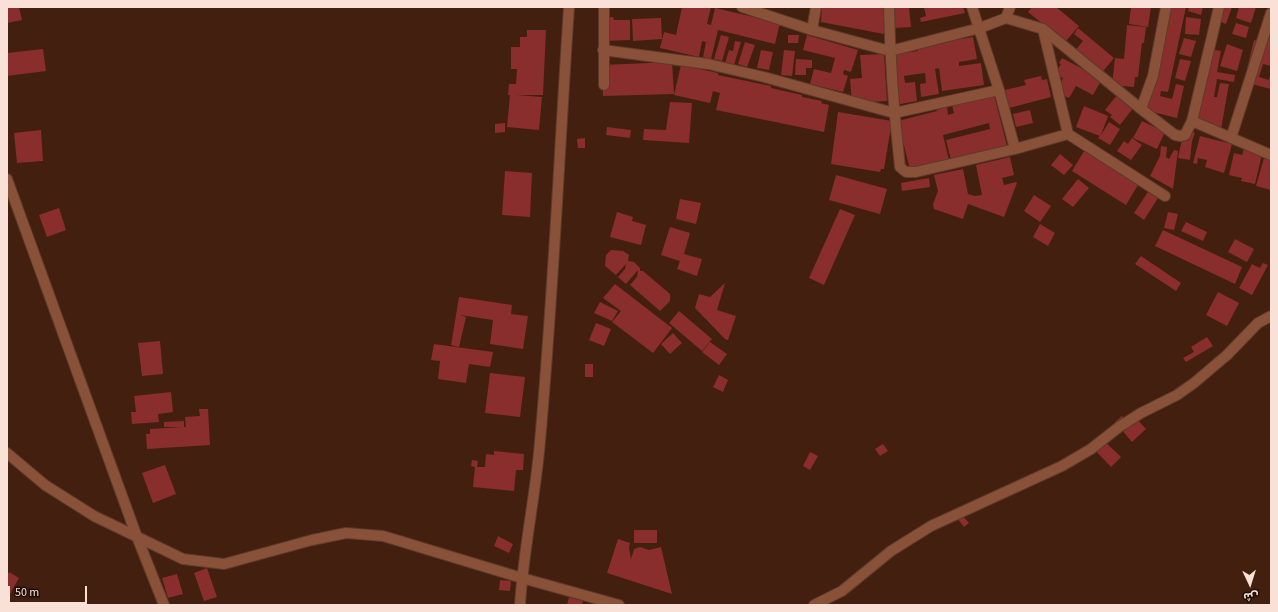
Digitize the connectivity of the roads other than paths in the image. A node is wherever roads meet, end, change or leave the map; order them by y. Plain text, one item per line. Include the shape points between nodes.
1 (569, 7) edge
2 (604, 7) edge
3 (742, 7) edge
4 (816, 7) edge
5 (889, 7) edge
6 (972, 7) edge
7 (1010, 7) edge
8 (1166, 7) edge
9 (1219, 7) edge
10 (1271, 13) edge
11 (1006, 18) junction
12 (980, 28) junction
13 (1043, 29) junction
14 (812, 30) junction
15 (603, 50) junction
16 (890, 51) junction
17 (604, 85) dead end
18 (999, 90) junction
19 (1141, 109) junction
20 (894, 113) junction
21 (1192, 121) junction
22 (1068, 134) junction
23 (1231, 138) junction
24 (1015, 149) junction
25 (1271, 155) edge
26 (7, 179) edge
27 (1165, 196) dead end
28 (1271, 316) edge
29 (7, 453) edge
30 (137, 537) junction
31 (522, 578) junction
32 (164, 605) edge
33 (520, 605) edge
34 (618, 605) edge
35 (814, 605) edge

1 - 31 street via 539,453
2 - 15 street
3 - 14 street
4 - 14 street
5 - 16 street
6 - 12 street
7 - 11 street
8 - 19 street via 1153,76
9 - 21 street
10 - 23 street
11 - 12 street
11 - 13 street
12 - 16 street
12 - 18 street
13 - 19 street
13 - 22 street
14 - 16 street
15 - 17 street
15 - 20 street via 708,64
16 - 20 street
18 - 20 street
18 - 24 street
19 - 21 street via 1175,135 1186,135
20 - 24 street via 900,167 906,172 916,172
21 - 23 street
22 - 24 street
22 - 27 street
23 - 25 street
26 - 30 street
28 - 35 street via 1258,323 1227,355 1177,395 1141,413 1091,449 1062,466 931,526 891,551 842,591
29 - 30 street via 45,486 94,516
30 - 31 street via 183,559 224,564 346,533 383,536
30 - 32 street
31 - 33 street
31 - 34 street

